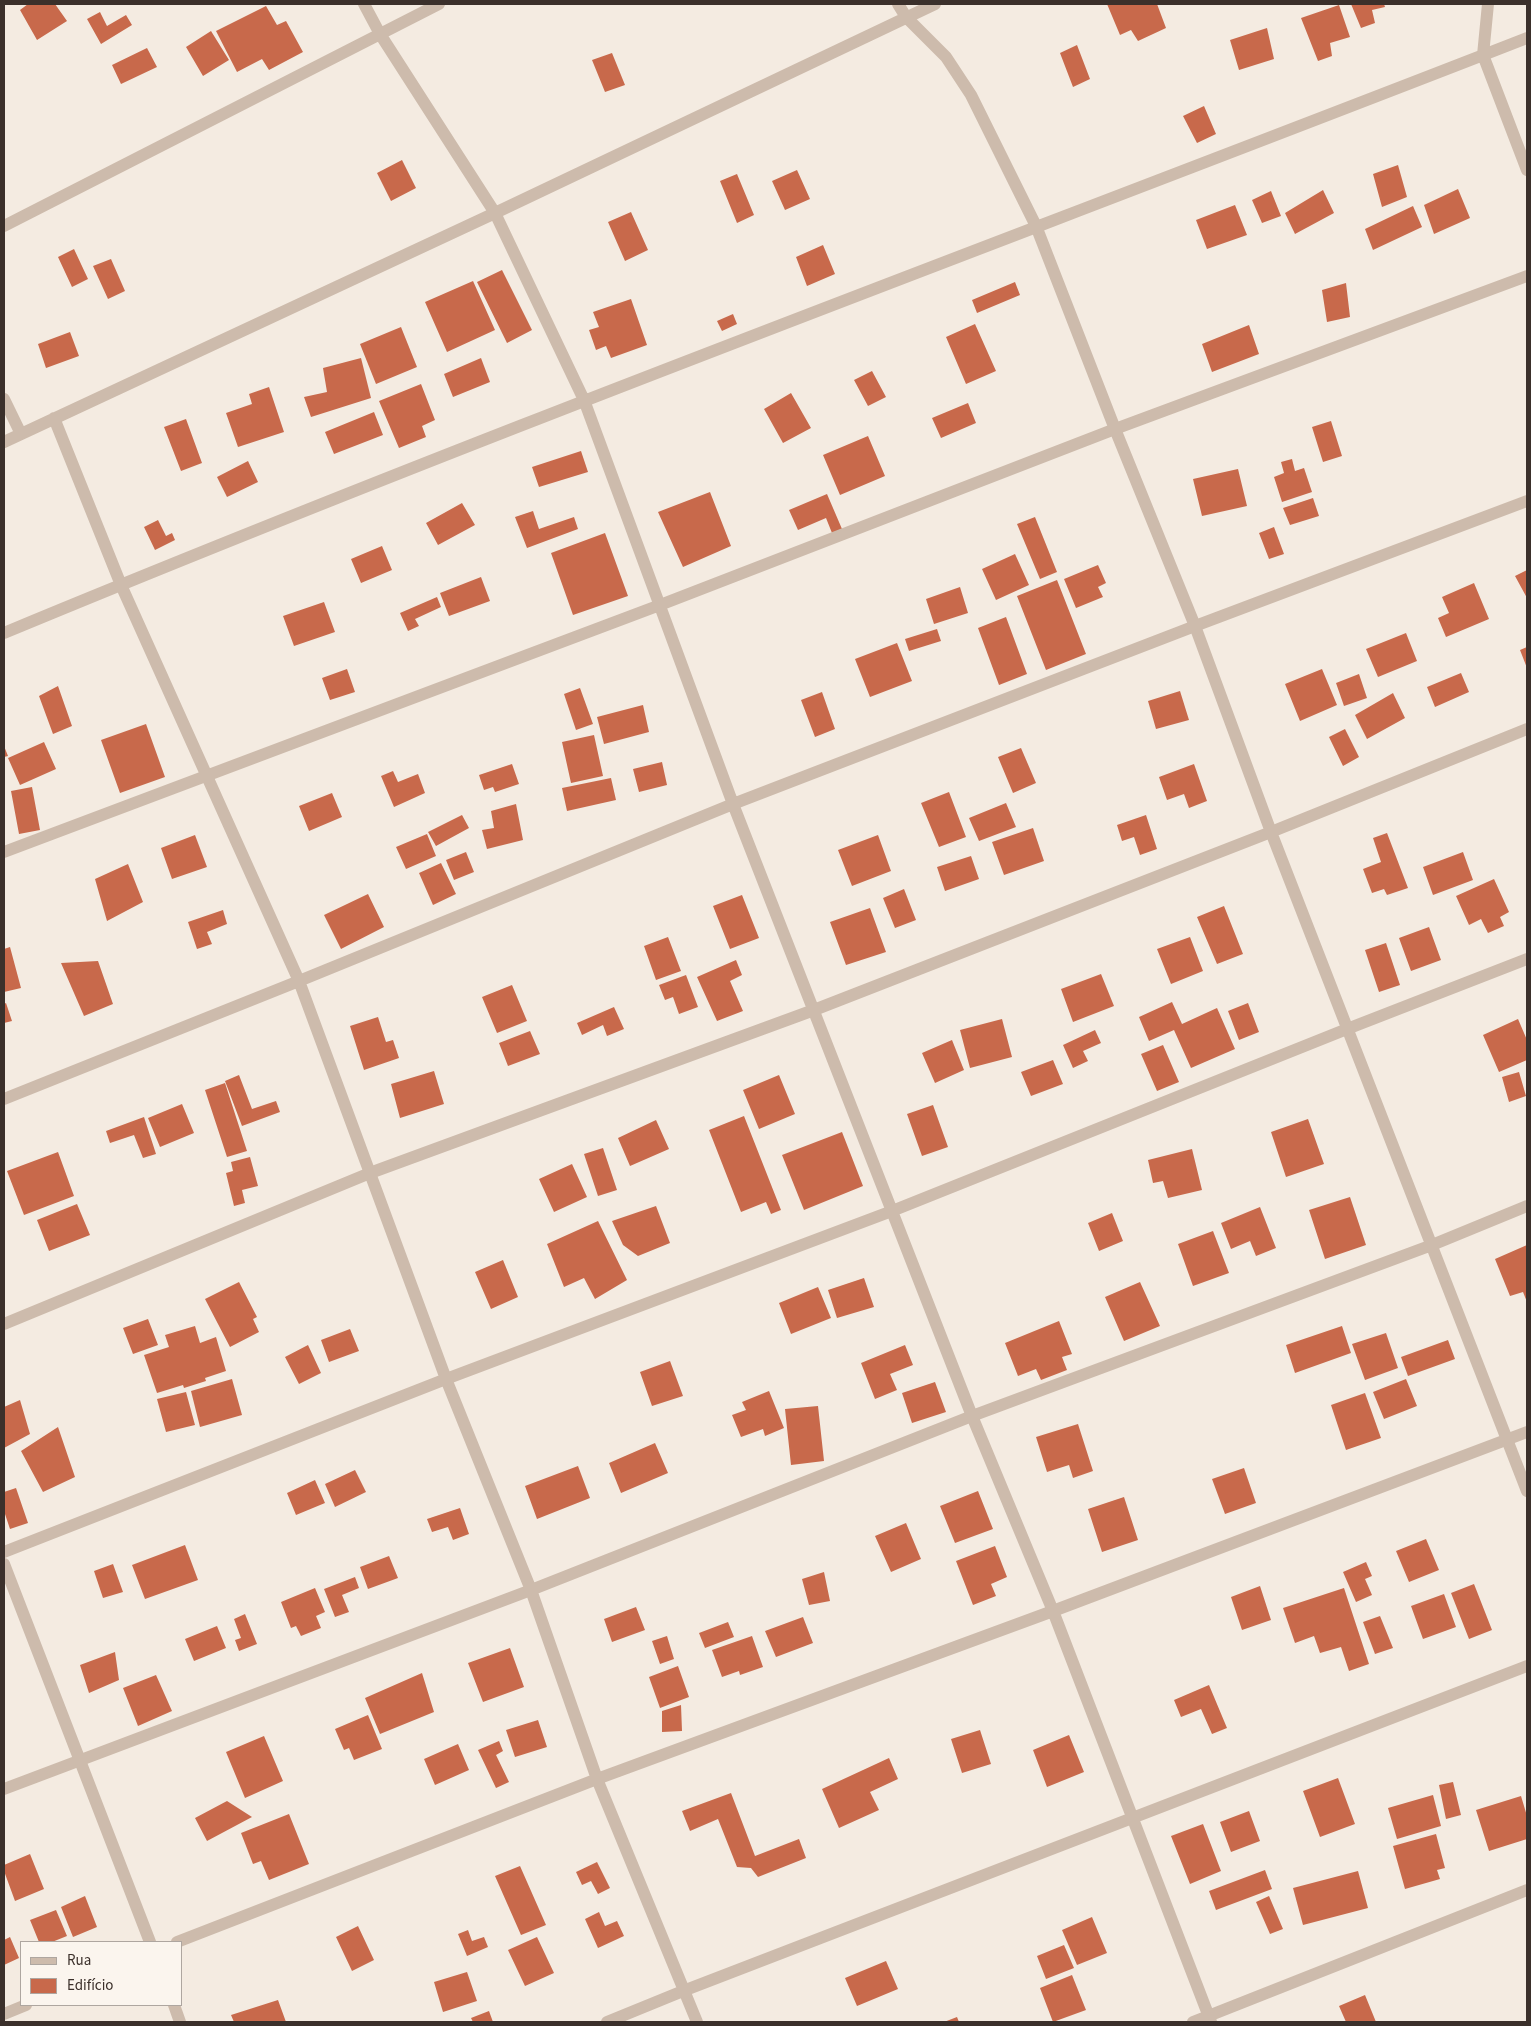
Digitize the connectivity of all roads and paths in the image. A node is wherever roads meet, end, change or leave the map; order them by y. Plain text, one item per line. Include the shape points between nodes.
1 (364, 4) edge
2 (439, 4) edge
3 (898, 4) edge
4 (935, 4) edge
5 (1488, 4) edge
6 (906, 17) junction
7 (380, 34) junction
8 (1527, 38) edge
9 (1483, 55) junction
10 (1527, 170) edge
11 (495, 213) junction
12 (4, 226) edge
13 (1036, 226) junction
14 (1527, 276) edge
15 (4, 399) edge
16 (584, 400) junction
17 (54, 418) junction
18 (1115, 429) junction
19 (21, 434) junction
20 (4, 442) edge
21 (1527, 501) edge
22 (122, 584) junction
23 (660, 605) junction
24 (1195, 626) junction
25 (4, 633) edge
26 (1527, 729) edge
27 (206, 774) junction
28 (733, 804) junction
29 (1271, 832) junction
30 (4, 852) edge
31 (1527, 959) edge
32 (299, 982) junction
33 (814, 1010) junction
34 (1348, 1028) junction
35 (4, 1099) edge
36 (370, 1173) junction
37 (1527, 1206) edge
38 (892, 1211) junction
39 (1432, 1245) junction
40 (4, 1324) edge
41 (446, 1379) junction
42 (972, 1416) junction
43 (1527, 1432) edge
44 (1507, 1440) junction
45 (1527, 1491) edge
46 (4, 1552) edge
47 (4, 1564) edge
48 (531, 1590) junction
49 (1053, 1611) junction
50 (1527, 1666) edge
51 (80, 1760) junction
52 (597, 1779) junction
53 (4, 1789) edge
54 (1134, 1819) junction
55 (1527, 1890) edge
56 (150, 1941) edge
57 (180, 1941) edge
58 (684, 1991) junction
59 (24, 2006) edge
60 (174, 2006) edge
61 (4, 2014) edge
62 (1209, 2019) edge
63 (180, 2022) edge
64 (607, 2022) edge
65 (696, 2022) edge
66 (1193, 2022) edge

1 - 7 street
2 - 7 street
3 - 6 street
4 - 6 street
5 - 9 street
6 - 11 street
6 - 13 street via 946,57 971,95
7 - 11 street
7 - 12 street
8 - 9 street
9 - 10 street
9 - 13 street
11 - 16 street
11 - 17 street
13 - 16 street
13 - 18 street
14 - 18 street
15 - 19 street
16 - 22 street
16 - 23 street
17 - 19 street
17 - 22 street
18 - 23 street
18 - 24 street
19 - 20 street
21 - 24 street
22 - 25 street
22 - 27 street
23 - 27 street
23 - 28 street
24 - 28 street
24 - 29 street
26 - 29 street
27 - 30 street
27 - 32 street
28 - 32 street
28 - 33 street
29 - 33 street
29 - 34 street
31 - 34 street
32 - 35 street
32 - 36 street
33 - 36 street
33 - 38 street
34 - 38 street
34 - 39 street
36 - 40 street
36 - 41 street
37 - 39 street
38 - 41 street
38 - 42 street
39 - 42 street
39 - 44 street
41 - 46 street
41 - 48 street
42 - 48 street
42 - 49 street
43 - 44 street
44 - 45 street
44 - 49 street
47 - 51 street
48 - 51 street
48 - 52 street
49 - 52 street
49 - 54 street
50 - 54 street
51 - 53 street
51 - 56 street
52 - 57 street
52 - 58 street
54 - 58 street
54 - 62 street
55 - 62 street
58 - 64 street
58 - 65 street
59 - 61 street
60 - 63 street
62 - 66 street

